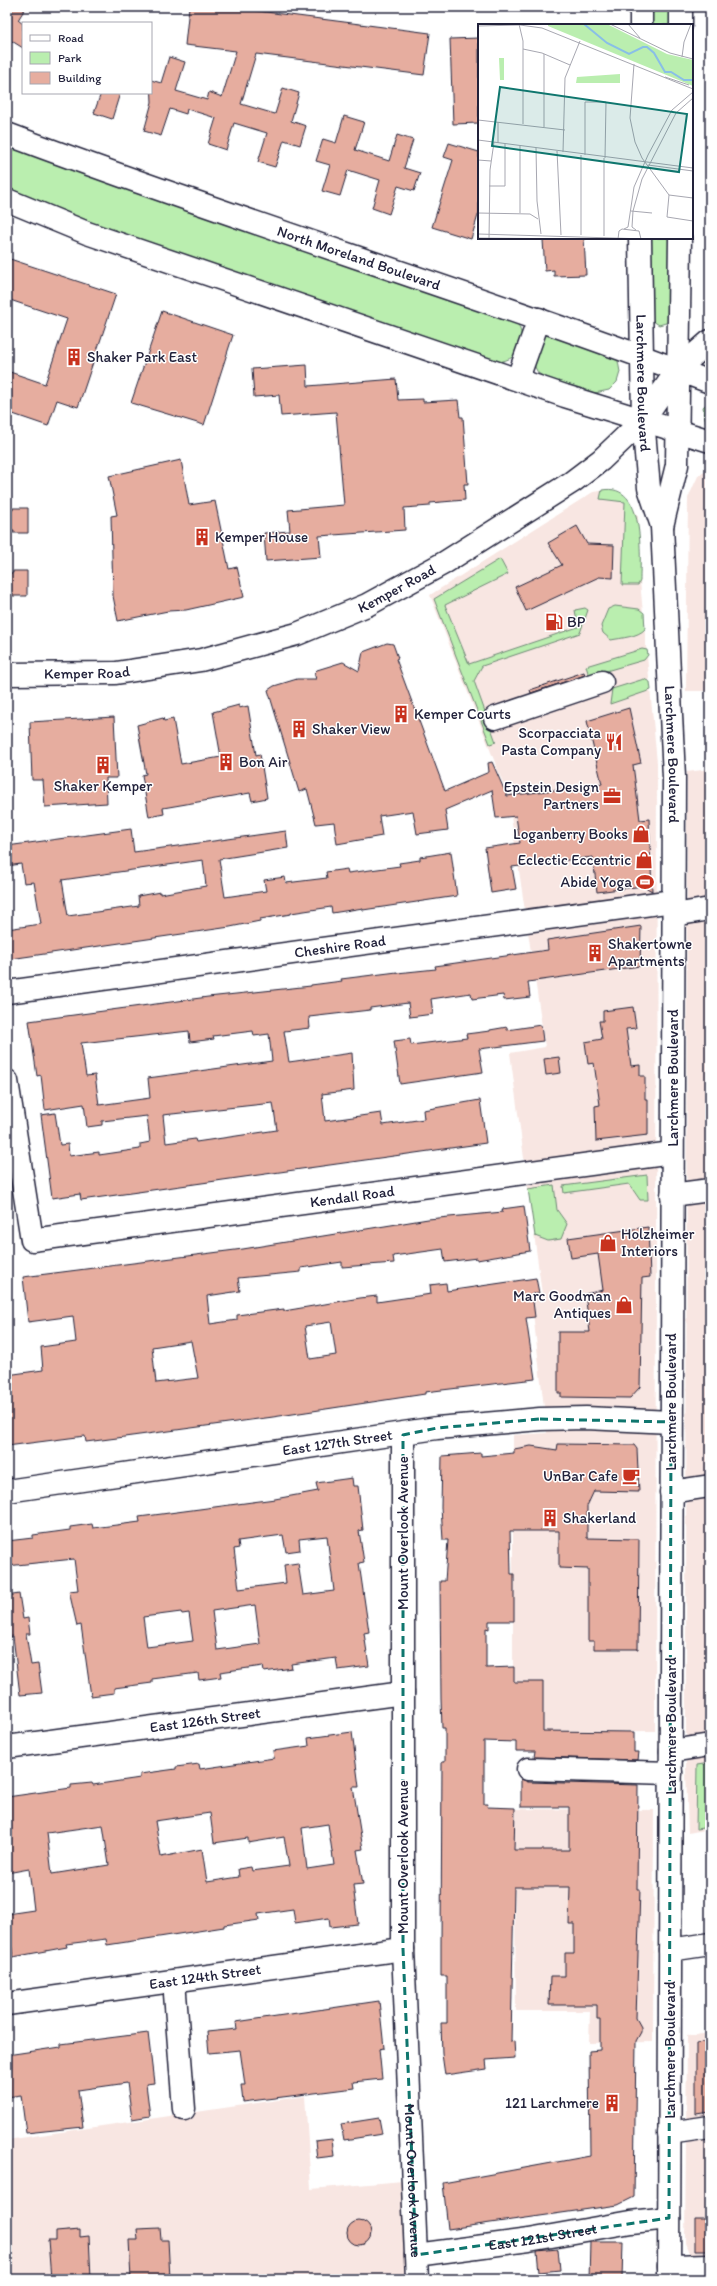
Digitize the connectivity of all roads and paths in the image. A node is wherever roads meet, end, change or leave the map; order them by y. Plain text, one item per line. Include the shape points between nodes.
1 (641, 7) edge
2 (681, 7) edge
3 (641, 24) edge
4 (681, 24) edge
5 (7, 134) edge
6 (7, 200) edge
7 (640, 239) edge
8 (680, 239) edge
9 (539, 319) junction
10 (710, 341) edge
11 (641, 355) junction
12 (678, 369) junction
13 (518, 378) junction
14 (710, 382) edge
15 (643, 420) junction
16 (678, 431) junction
17 (710, 441) edge
18 (662, 526) junction
19 (7, 674) edge
20 (602, 682) dead end
21 (495, 718) dead end
22 (674, 908) junction
23 (710, 909) edge
24 (7, 992) edge
25 (7, 1080) edge
26 (672, 1153) junction
27 (710, 1190) edge
28 (672, 1195) junction
29 (671, 1422) junction
30 (403, 1435) junction
31 (710, 1486) edge
32 (7, 1491) edge
33 (671, 1492) junction
34 (403, 1693) junction
35 (710, 1745) edge
36 (7, 1747) edge
37 (671, 1751) junction
38 (528, 1769) dead end
39 (671, 1773) junction
40 (710, 1944) edge
41 (403, 1949) junction
42 (670, 1950) junction
43 (174, 1981) junction
44 (7, 2004) edge
45 (184, 2109) dead end
46 (710, 2127) edge
47 (669, 2133) junction
48 (669, 2218) junction
49 (416, 2255) junction
50 (710, 2265) edge
51 (669, 2272) edge
52 (417, 2279) edge

1 - 3 street
2 - 4 street
5 - 9 street, North Moreland Boulevard via 263,226
6 - 13 street via 87,233
7 - 11 street, Larchmere Boulevard
8 - 12 street, Larchmere Boulevard
9 - 11 street, North Moreland Boulevard
9 - 13 street
10 - 12 street, Kemper Road
11 - 12 street, North Moreland Boulevard
11 - 15 street, Larchmere Boulevard
12 - 14 street, North Moreland Boulevard
12 - 15 street, Kemper Road
12 - 16 street, Larchmere Boulevard
13 - 15 street via 571,398
15 - 16 street
15 - 18 street, Larchmere Boulevard via 649,488
15 - 19 street, Kemper Road via 612,451 572,482 444,563 368,605 297,634 224,654 152,668 65,675
16 - 17 street
16 - 18 street, Larchmere Boulevard via 675,478
18 - 22 street, Larchmere Boulevard via 674,777
20 - 21 street
22 - 23 street, Cheshire Road
22 - 24 street, Cheshire Road
22 - 26 street, Larchmere Boulevard
25 - 26 street, Kendall Road via 32,1240
26 - 28 street, Larchmere Boulevard
27 - 28 street
28 - 29 street, Larchmere Boulevard
29 - 30 street, East 127th Street via 586,1418 540,1420 437,1428
29 - 33 street, Larchmere Boulevard
30 - 32 street, East 127th Street
30 - 34 street, Mount Overlook Avenue
31 - 33 street
33 - 37 street, Larchmere Boulevard
34 - 36 street, East 126th Street
34 - 41 street, Mount Overlook Avenue
35 - 37 street
37 - 39 street, Larchmere Boulevard
38 - 39 street
39 - 42 street, Larchmere Boulevard
40 - 42 street
41 - 43 street, East 124th Street
41 - 49 street, Mount Overlook Avenue
42 - 47 street, Larchmere Boulevard
43 - 44 street, East 124th Street
43 - 45 street
46 - 47 street
47 - 48 street, Larchmere Boulevard
48 - 49 street, East 121st Street
48 - 51 street, Larchmere Boulevard
49 - 52 street, Mount Overlook Avenue
50 - 51 street

